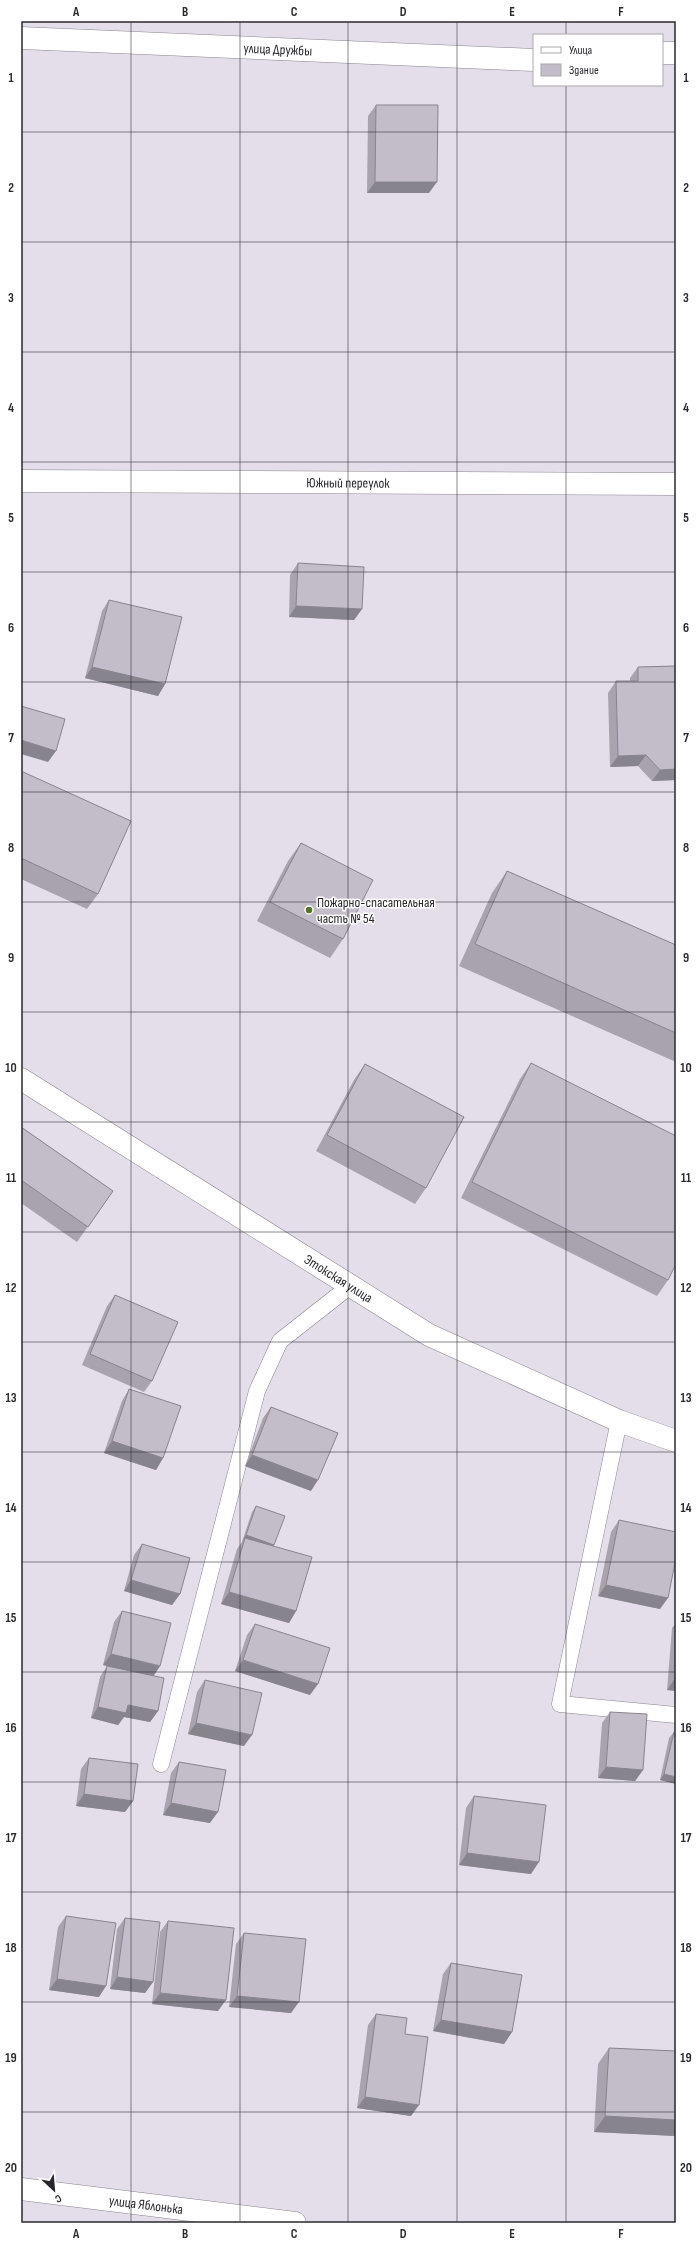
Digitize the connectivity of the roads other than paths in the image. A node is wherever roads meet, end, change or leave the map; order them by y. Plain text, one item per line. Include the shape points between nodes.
1 (21, 38) edge
2 (663, 53) edge
3 (676, 53) edge
4 (533, 60) edge
5 (21, 482) edge
6 (676, 484) edge
7 (21, 1079) edge
8 (350, 1286) junction
9 (618, 1421) junction
10 (676, 1441) edge
11 (676, 1714) edge
12 (161, 1764) dead end
13 (21, 2189) edge
14 (295, 2223) edge

1 - 4 street, улица Дружбы
2 - 3 street
5 - 6 street, Южный переулок via 176,480
7 - 8 street, Этокская улица
8 - 9 street, Этокская улица via 429,1335
8 - 12 lane via 280,1341 257,1391
9 - 10 street, Этокская улица
9 - 11 lane via 560,1704
13 - 14 street, улица Яблонька

